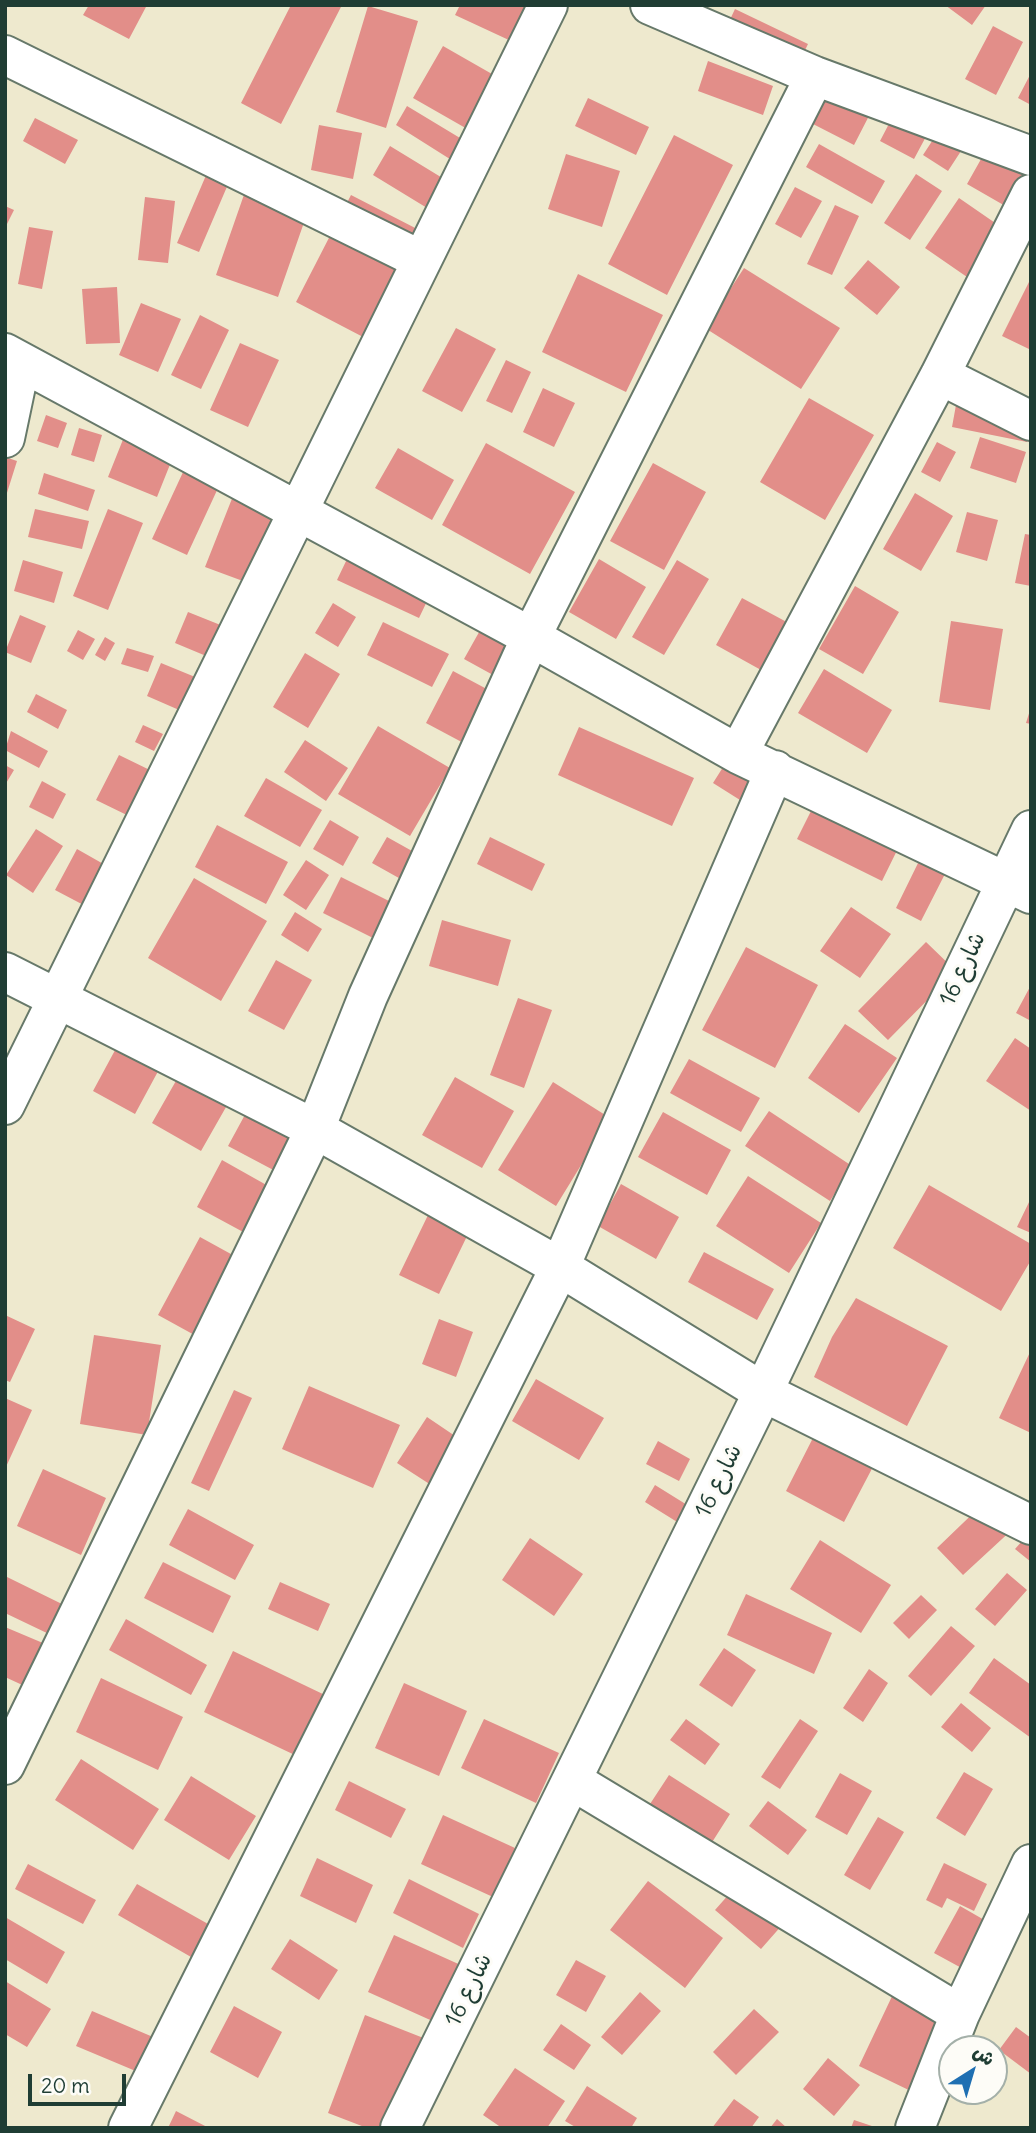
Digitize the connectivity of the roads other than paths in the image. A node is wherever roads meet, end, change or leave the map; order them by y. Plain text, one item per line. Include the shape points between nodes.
1 (548, 5) edge
2 (650, 5) edge
3 (5, 55) edge
4 (815, 76) junction
5 (1031, 156) edge
6 (1031, 194) edge
7 (421, 260) junction
8 (13, 357) edge
9 (940, 375) junction
10 (1031, 421) edge
11 (5, 438) edge
12 (298, 510) junction
13 (531, 637) junction
14 (738, 754) junction
15 (775, 770) junction
16 (1031, 830) edge
17 (1018, 888) edge
18 (5, 972) edge
19 (58, 998) junction
20 (5, 1105) edge
21 (315, 1129) junction
22 (560, 1267) junction
23 (763, 1392) junction
24 (1031, 1525) edge
25 (5, 1765) edge
26 (573, 1780) junction
27 (1026, 1885) edge
28 (961, 2014) junction
29 (128, 2128) edge
30 (400, 2128) edge
31 (915, 2128) edge

1 - 7 street
2 - 4 street
3 - 7 street
4 - 5 street
4 - 13 street
6 - 9 street
7 - 12 street
8 - 11 street
8 - 12 street
9 - 10 street
9 - 14 street
12 - 13 street
12 - 19 street
13 - 14 street
13 - 21 street via 368,996
14 - 15 street
15 - 17 street
15 - 22 street
16 - 17 street, شارع 16
17 - 23 street, شارع 16
18 - 19 street
19 - 20 street
19 - 21 street
21 - 22 street
21 - 25 street
22 - 23 street
22 - 29 street
23 - 24 street
23 - 26 street, شارع 16
26 - 28 street
26 - 30 street, شارع 16
27 - 28 street
28 - 31 street

